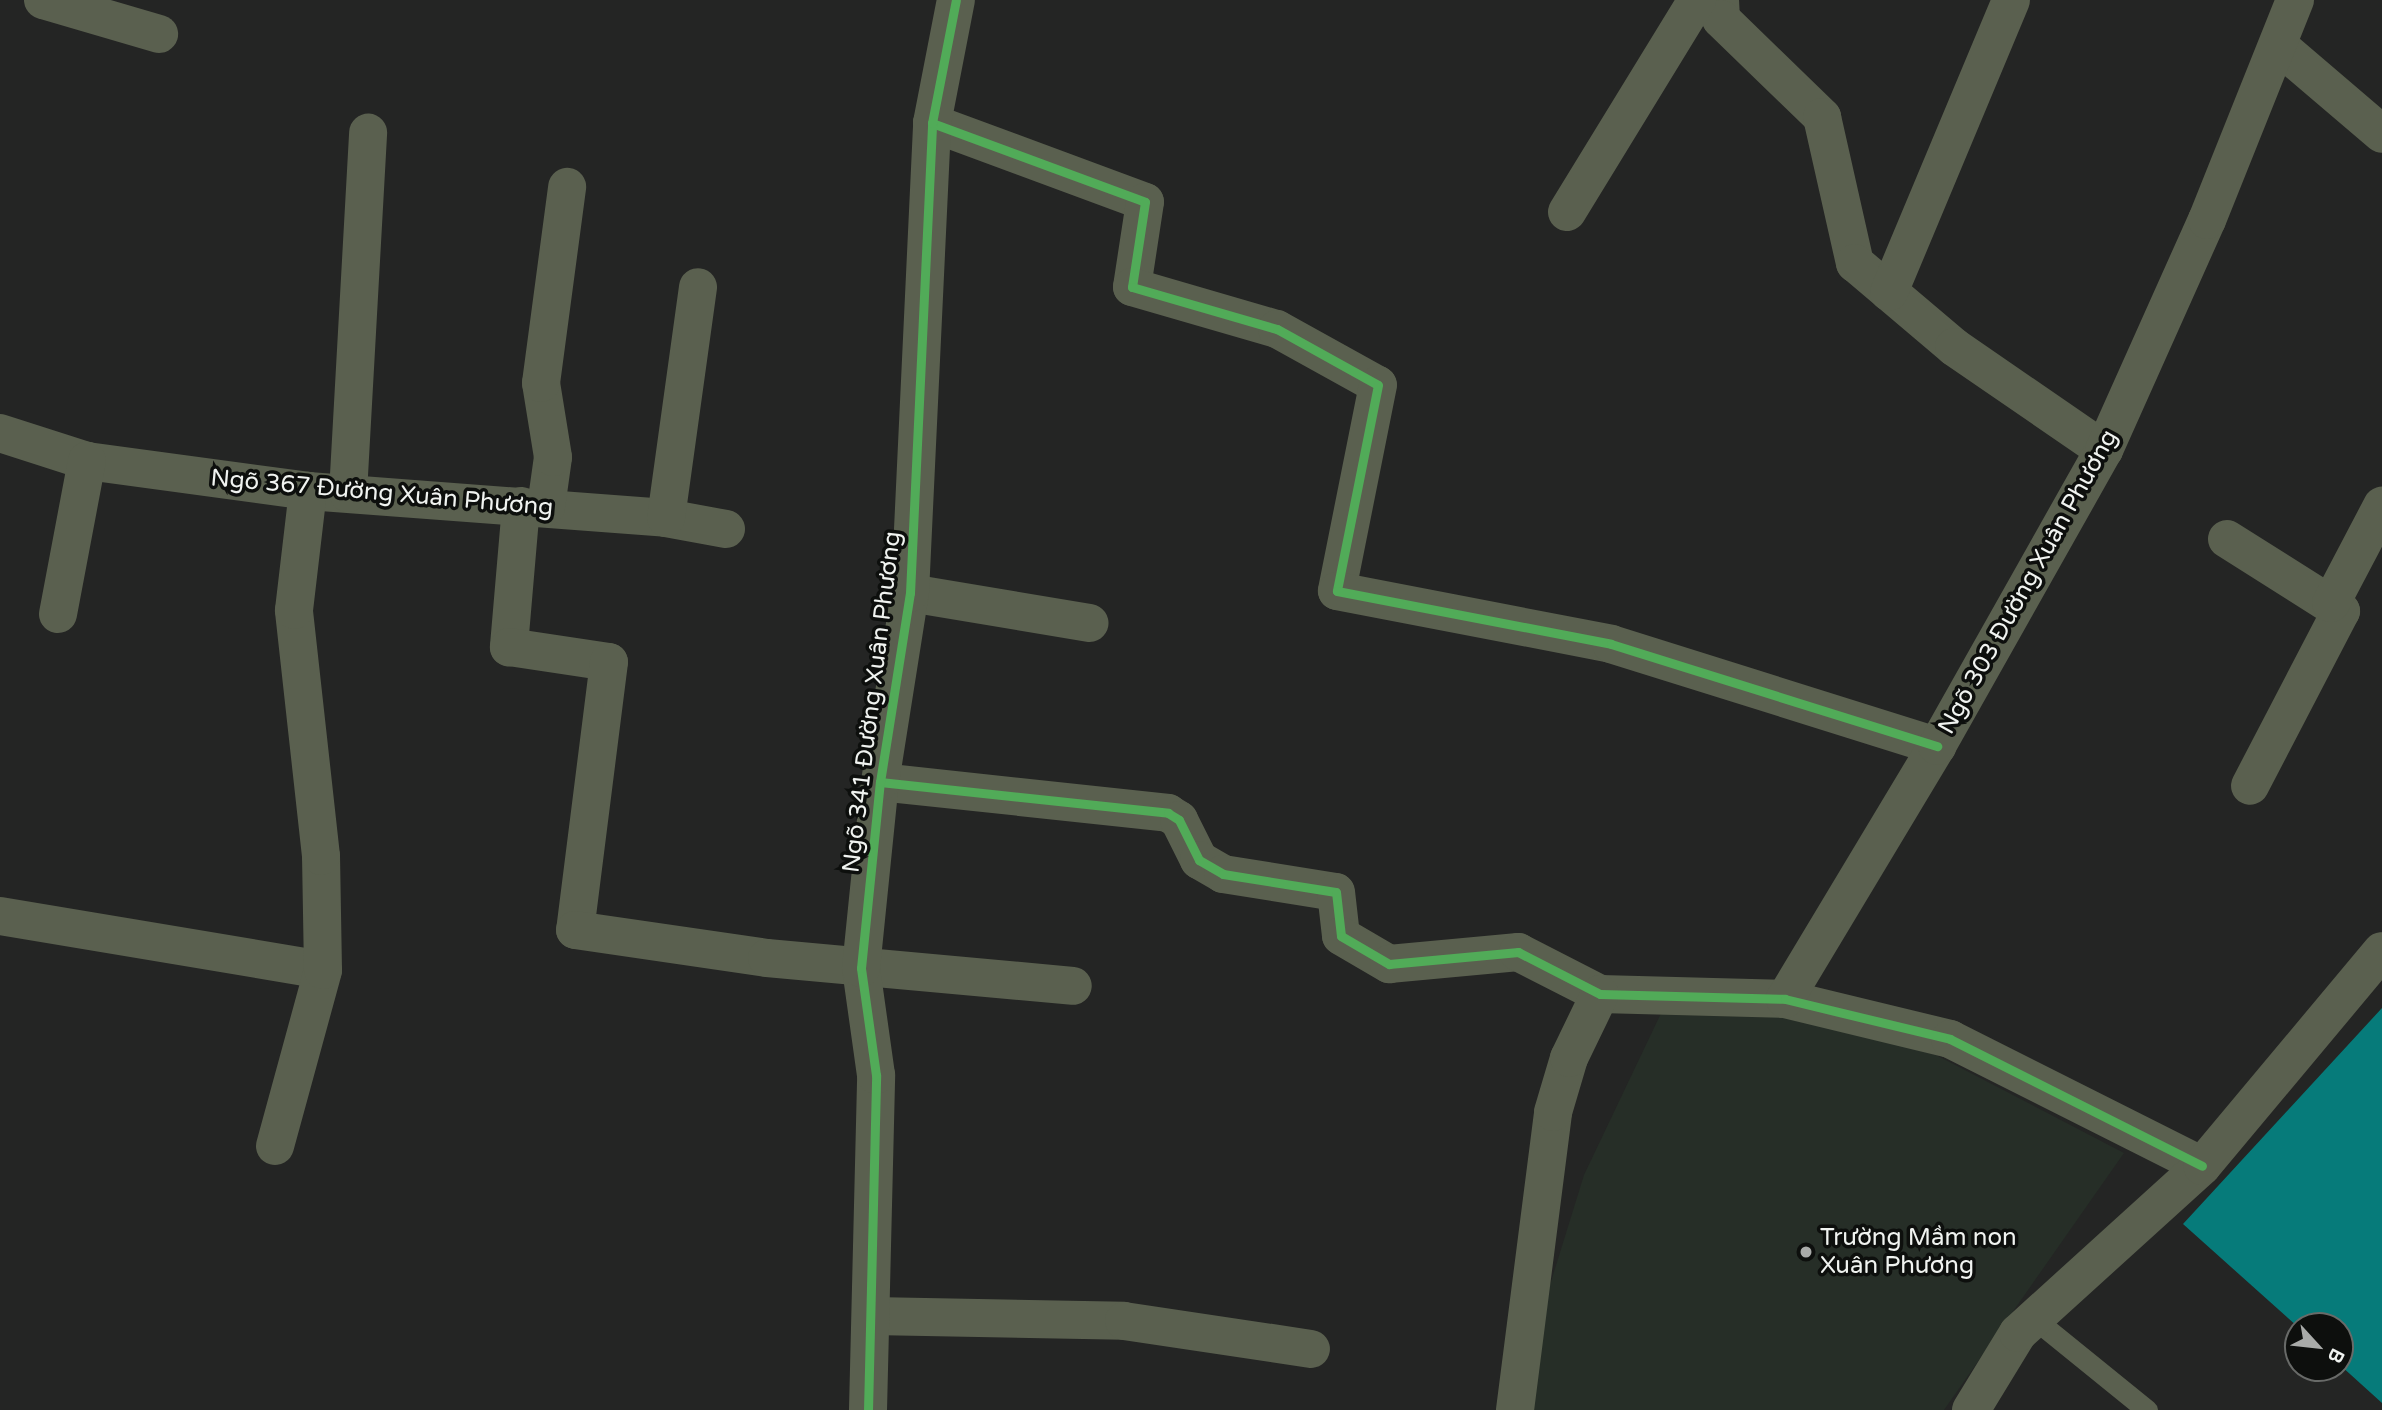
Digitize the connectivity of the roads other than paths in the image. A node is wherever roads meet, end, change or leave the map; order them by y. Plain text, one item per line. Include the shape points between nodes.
1 (43, 0) edge
2 (956, 0) edge
3 (1696, 0) edge
4 (1720, 0) edge
5 (2011, 0) edge
6 (2295, 0) edge
7 (159, 34) dead end
8 (2278, 46) junction
9 (932, 123) junction
10 (368, 133) dead end
11 (2382, 134) edge
12 (567, 187) dead end
13 (1567, 212) dead end
14 (698, 287) dead end
15 (1889, 292) junction
16 (0, 433) edge
17 (2104, 450) junction
18 (87, 460) junction
19 (308, 491) junction
20 (348, 493) junction
21 (2382, 506) edge
22 (533, 507) junction
23 (666, 518) junction
24 (726, 529) dead end
25 (2227, 539) dead end
26 (910, 593) junction
27 (2331, 603) junction
28 (58, 614) dead end
29 (1090, 623) dead end
30 (1937, 746) junction
31 (880, 782) junction
32 (2250, 786) dead end
33 (0, 916) edge
34 (2382, 951) edge
35 (861, 968) junction
36 (323, 970) junction
37 (1073, 986) dead end
38 (1600, 994) junction
39 (1785, 999) junction
40 (275, 1146) dead end
41 (2202, 1167) junction
42 (872, 1316) junction
43 (2032, 1317) junction
44 (1311, 1349) dead end
45 (868, 1410) edge
46 (1515, 1410) edge
47 (1971, 1410) edge
48 (2147, 1410) edge

1 - 7 street
2 - 9 street, Ngõ 341 Đường Xuân Phương
3 - 13 street
4 - 15 street via 1721,19 1822,117 1855,263
5 - 15 street
6 - 8 street, Ngõ 303 Đường Xuân Phương
8 - 11 street
8 - 17 street, Ngõ 303 Đường Xuân Phương
9 - 26 street, Ngõ 341 Đường Xuân Phương
9 - 30 street via 1145,202 1132,287 1278,329 1378,385 1337,591 1611,645
10 - 20 street
12 - 22 street via 541,383 553,457
14 - 23 street
15 - 17 street via 1954,347
16 - 18 street, Ngõ 367 Đường Xuân Phương
17 - 30 street, Ngõ 303 Đường Xuân Phương
18 - 19 street, Ngõ 367 Đường Xuân Phương
18 - 28 street
19 - 20 street, Ngõ 367 Đường Xuân Phương
19 - 36 street via 294,610 321,856
20 - 22 street, Ngõ 367 Đường Xuân Phương
21 - 27 street
22 - 23 street, Ngõ 367 Đường Xuân Phương
22 - 35 street via 509,647 608,662 575,930
23 - 24 street, Ngõ 367 Đường Xuân Phương
25 - 27 street
26 - 29 street
26 - 31 street, Ngõ 341 Đường Xuân Phương
27 - 32 street via 2341,611
30 - 39 street, Ngõ 303 Đường Xuân Phương
31 - 35 street, Ngõ 341 Đường Xuân Phương
31 - 38 street via 1168,813 1179,820 1199,860 1223,874 1336,892 1341,936 1386,964 1518,952
33 - 36 street
34 - 41 street
35 - 37 street
35 - 42 street, Ngõ 341 Đường Xuân Phương via 876,1075
36 - 40 street
38 - 39 street
38 - 46 street via 1569,1058 1553,1112
39 - 41 street via 1950,1039
41 - 43 street
42 - 44 street via 1124,1321
42 - 45 street, Ngõ 341 Đường Xuân Phương
43 - 47 street
43 - 48 lane

